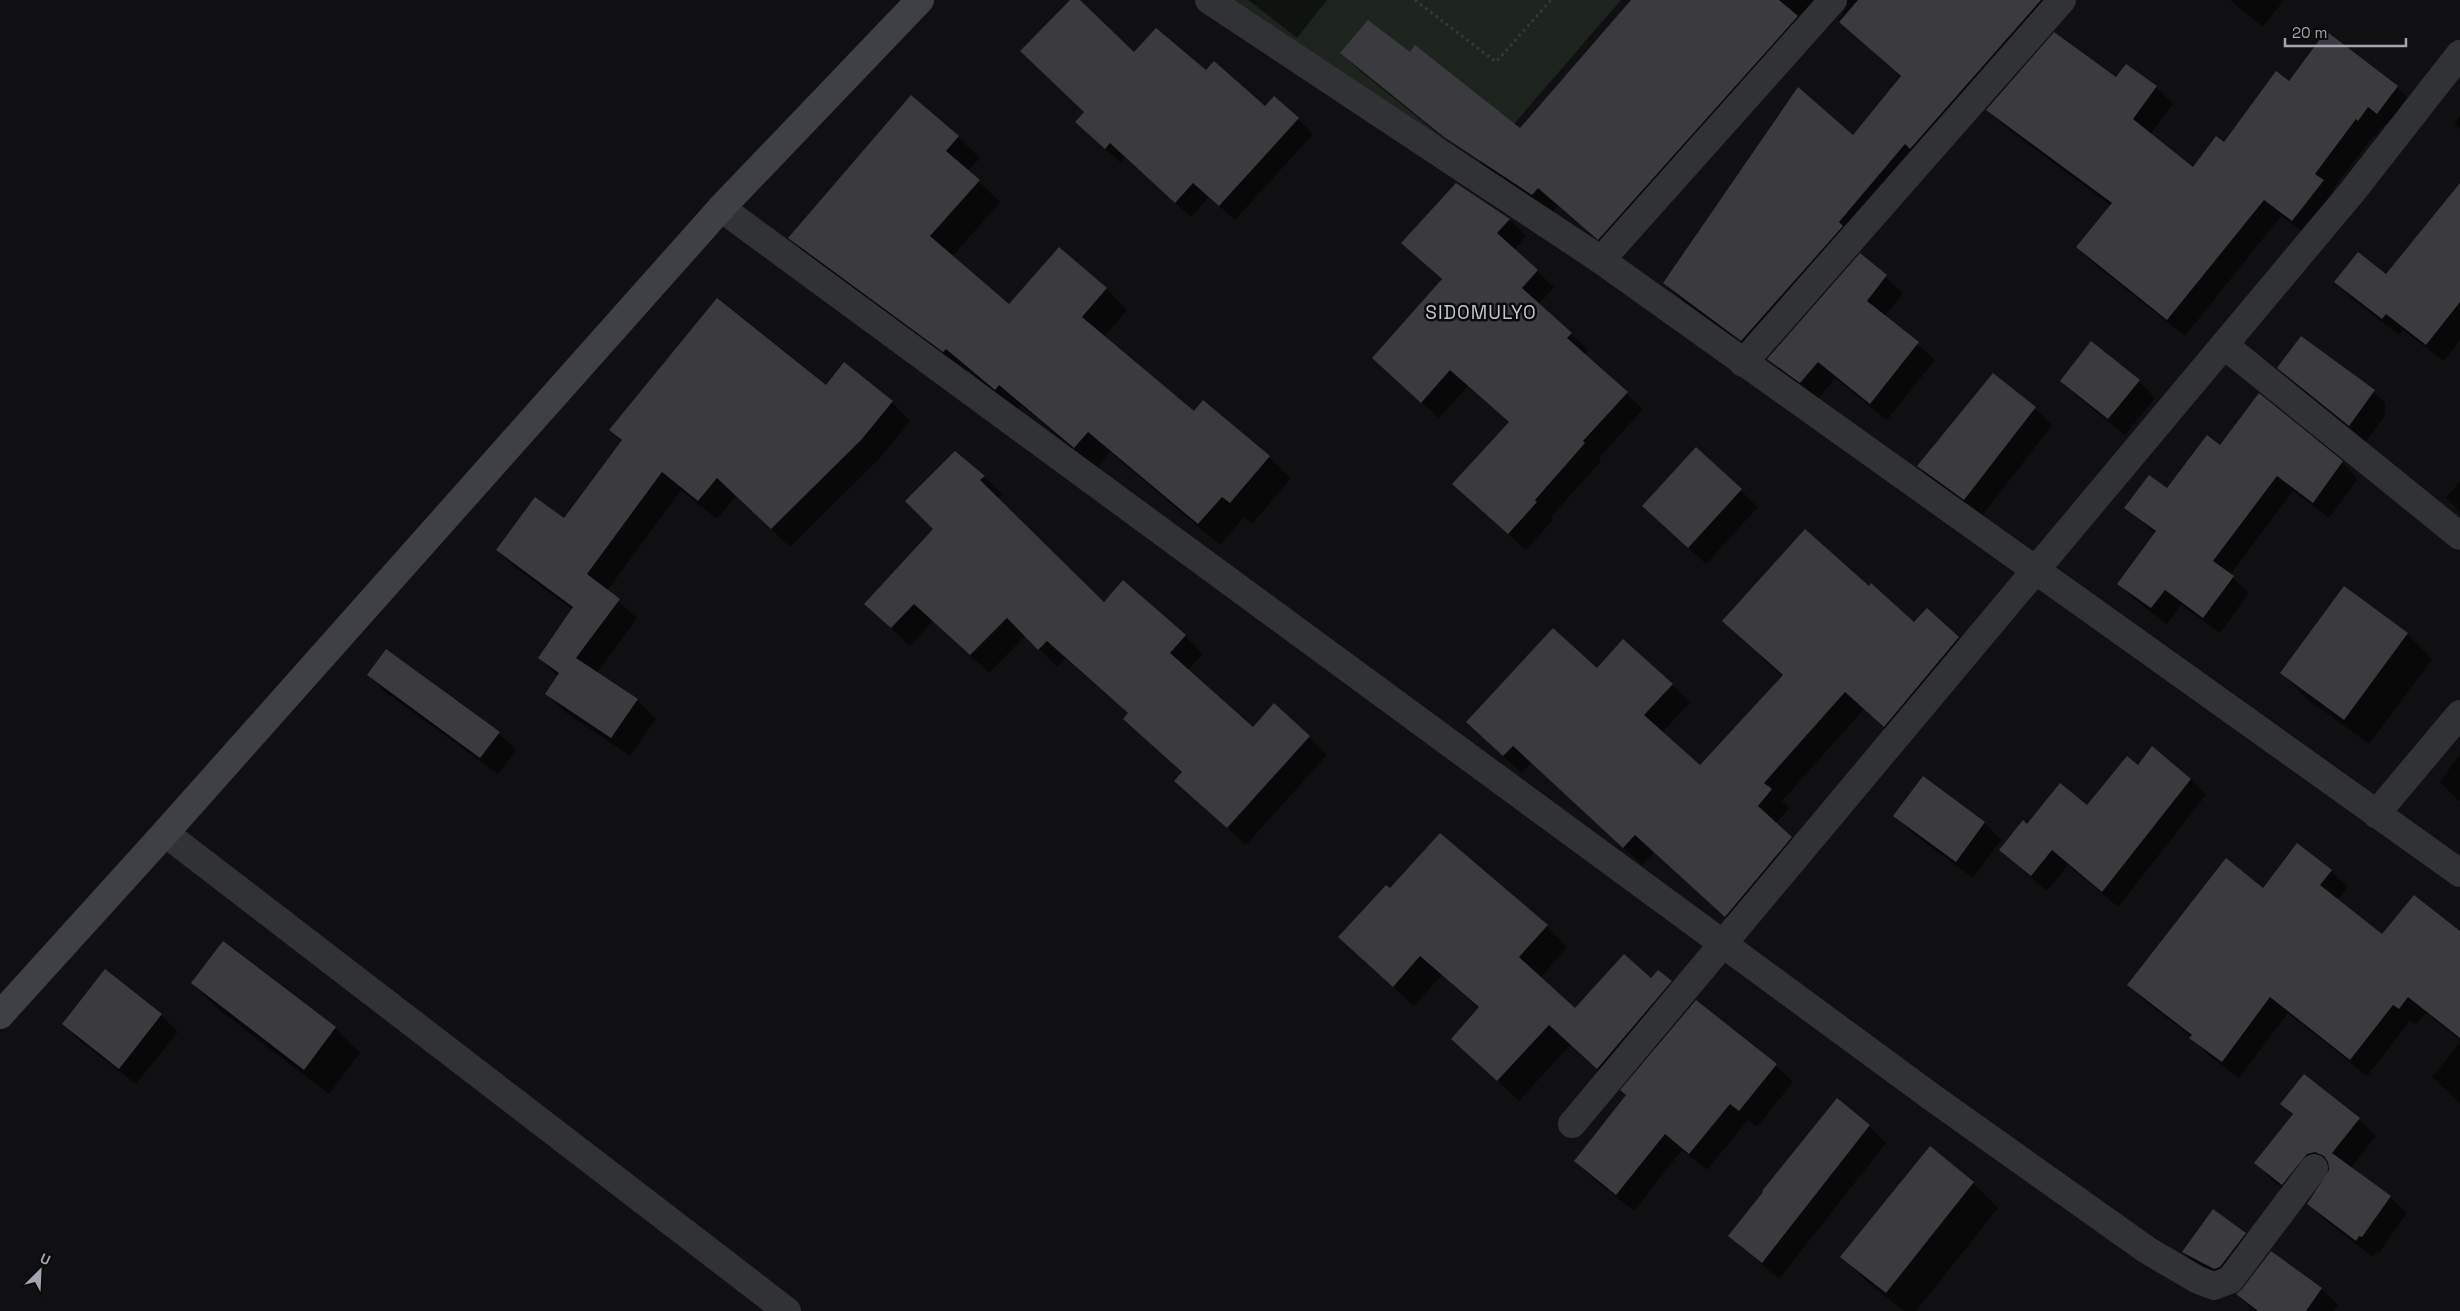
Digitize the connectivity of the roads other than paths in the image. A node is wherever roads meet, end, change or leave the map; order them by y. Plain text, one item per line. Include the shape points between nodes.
1 (920, 0) edge
2 (1209, 0) edge
3 (1833, 0) edge
4 (2062, 0) edge
5 (2460, 54) edge
6 (721, 208) junction
7 (1601, 260) junction
8 (2224, 345) junction
9 (1743, 363) junction
10 (2460, 536) edge
11 (2036, 571) junction
12 (2460, 714) edge
13 (2376, 814) junction
14 (165, 833) junction
15 (2460, 873) edge
16 (1721, 943) junction
17 (0, 1014) edge
18 (1572, 1124) dead end
19 (2314, 1168) dead end
20 (787, 1311) edge

1 - 6 main road
2 - 7 street
3 - 7 street
4 - 9 street
5 - 8 street via 2352,192
6 - 14 main road
6 - 16 street
7 - 9 street
8 - 10 street
8 - 11 street
9 - 11 street
11 - 13 street
11 - 16 street
12 - 13 street
13 - 15 street
14 - 17 main road
14 - 20 street
16 - 18 street
16 - 19 street via 2147,1250 2198,1280 2214,1286 2230,1280

